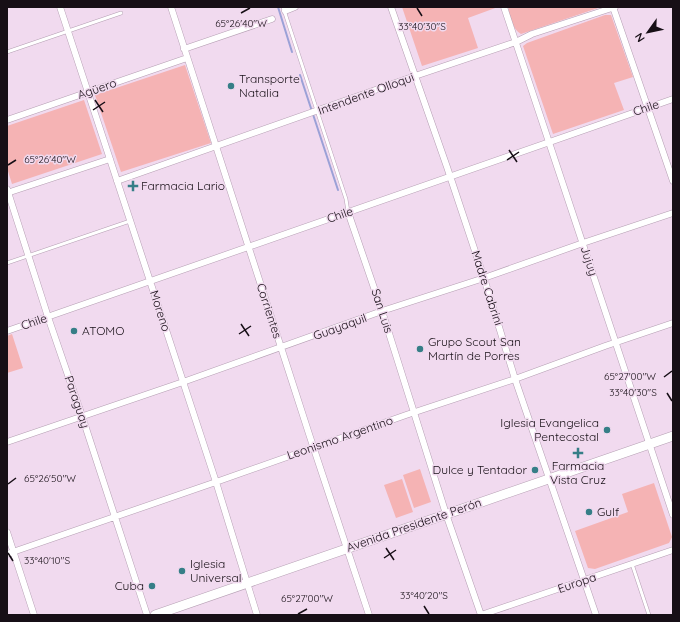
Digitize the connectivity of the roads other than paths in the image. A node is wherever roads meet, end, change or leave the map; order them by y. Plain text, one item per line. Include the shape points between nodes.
1 (60, 7) edge
2 (171, 7) edge
3 (295, 7) edge
4 (391, 7) edge
5 (504, 7) edge
6 (614, 7) edge
7 (284, 9) edge
8 (121, 13) dead end
9 (272, 19) dead end
10 (68, 31) junction
11 (516, 42) junction
12 (184, 49) junction
13 (7, 52) edge
14 (187, 58) junction
15 (415, 76) junction
16 (88, 92) junction
17 (673, 99) edge
18 (648, 108) junction
19 (317, 111) junction
20 (7, 120) edge
21 (550, 142) junction
22 (216, 146) junction
23 (110, 159) junction
24 (450, 177) junction
25 (117, 181) junction
26 (673, 181) edge
27 (7, 191) edge
28 (348, 212) junction
29 (673, 213) edge
30 (130, 220) junction
31 (583, 243) junction
32 (248, 247) junction
33 (28, 255) junction
34 (7, 263) edge
35 (484, 278) junction
36 (150, 281) junction
37 (382, 311) junction
38 (48, 317) junction
39 (673, 323) edge
40 (7, 331) edge
41 (616, 343) junction
42 (281, 348) junction
43 (515, 379) junction
44 (183, 382) junction
45 (415, 412) junction
46 (82, 416) junction
47 (673, 436) edge
48 (7, 442) edge
49 (650, 444) junction
50 (313, 447) junction
51 (549, 478) junction
52 (216, 482) junction
53 (446, 514) junction
54 (673, 515) edge
55 (115, 517) junction
56 (7, 532) edge
57 (347, 548) junction
58 (673, 550) edge
59 (14, 552) junction
60 (7, 554) edge
61 (632, 564) junction
62 (584, 580) junction
63 (247, 583) junction
64 (34, 615) edge
65 (147, 615) edge
66 (155, 615) edge
67 (257, 615) edge
68 (369, 615) edge
69 (481, 615) edge
70 (596, 615) edge
71 (649, 615) edge

1 - 10 street, Moreno
2 - 12 street, Corrientes
3 - 7 street
4 - 15 street, Madre Cabrini
5 - 11 street, Jujuy
6 - 11 street, Intendente Olloqui via 532,34
6 - 18 street
7 - 19 lane, San Luis
8 - 10 lane
9 - 12 street
10 - 13 lane
10 - 16 street, Moreno
11 - 15 street, Intendente Olloqui
11 - 21 street, Jujuy
12 - 14 street, Corrientes
14 - 16 street, Agüero
14 - 22 street, Corrientes
15 - 19 street, Intendente Olloqui
15 - 24 street, Madre Cabrini
16 - 20 street, Agüero
16 - 23 street, Moreno
17 - 18 street, Chile
18 - 21 street, Chile
18 - 26 street
19 - 22 street, Intendente Olloqui
19 - 28 lane, San Luis
21 - 24 street, Chile
21 - 31 street, Jujuy
22 - 25 street, Intendente Olloqui
22 - 32 street, Corrientes
23 - 25 street, Moreno
23 - 27 street
24 - 28 street, Chile
24 - 35 street, Madre Cabrini
25 - 30 street, Moreno
27 - 33 street, Paraguay
28 - 32 street, Chile
28 - 37 street, San Luis
29 - 31 street, Guayaquil
30 - 33 lane
30 - 36 street, Moreno
31 - 35 street, Guayaquil
31 - 41 street, Jujuy
32 - 36 street, Chile
32 - 42 street, Corrientes
33 - 34 lane
33 - 38 street, Paraguay
35 - 37 street, Guayaquil
35 - 43 street, Madre Cabrini
36 - 38 street, Chile
36 - 44 street, Moreno
37 - 42 street, Guayaquil
37 - 45 street, San Luis
38 - 40 street, Chile
38 - 46 street, Paraguay
39 - 41 street, Leonismo Argentino
41 - 43 street, Leonismo Argentino
41 - 49 street, Jujuy
42 - 44 street, Guayaquil
42 - 50 street, Corrientes
43 - 45 street, Leonismo Argentino
43 - 51 street, Madre Cabrini
44 - 46 street, Guayaquil
44 - 52 street, Moreno
45 - 50 street, Leonismo Argentino
45 - 53 street, San Luis
46 - 48 street, Guayaquil
46 - 55 street, Paraguay
47 - 49 main road, Avenida Presidente Perón
49 - 51 main road, Avenida Presidente Perón
49 - 54 street, Jujuy
50 - 52 street, Leonismo Argentino
50 - 57 street, Corrientes
51 - 53 main road, Avenida Presidente Perón
51 - 62 street, Madre Cabrini
52 - 55 street, Leonismo Argentino
52 - 63 street, Moreno
53 - 57 main road, Avenida Presidente Perón
53 - 69 street, San Luis
55 - 59 street, Leonismo Argentino
55 - 65 street, Paraguay
56 - 59 street
57 - 63 main road, Avenida Presidente Perón
57 - 68 street, Corrientes
58 - 61 street, Europa
59 - 60 street, Leonismo Argentino
59 - 64 street
61 - 62 street, Europa
61 - 71 lane
62 - 69 street, Europa
62 - 70 street, Madre Cabrini
63 - 66 main road, Avenida Presidente Perón
63 - 67 street, Moreno

